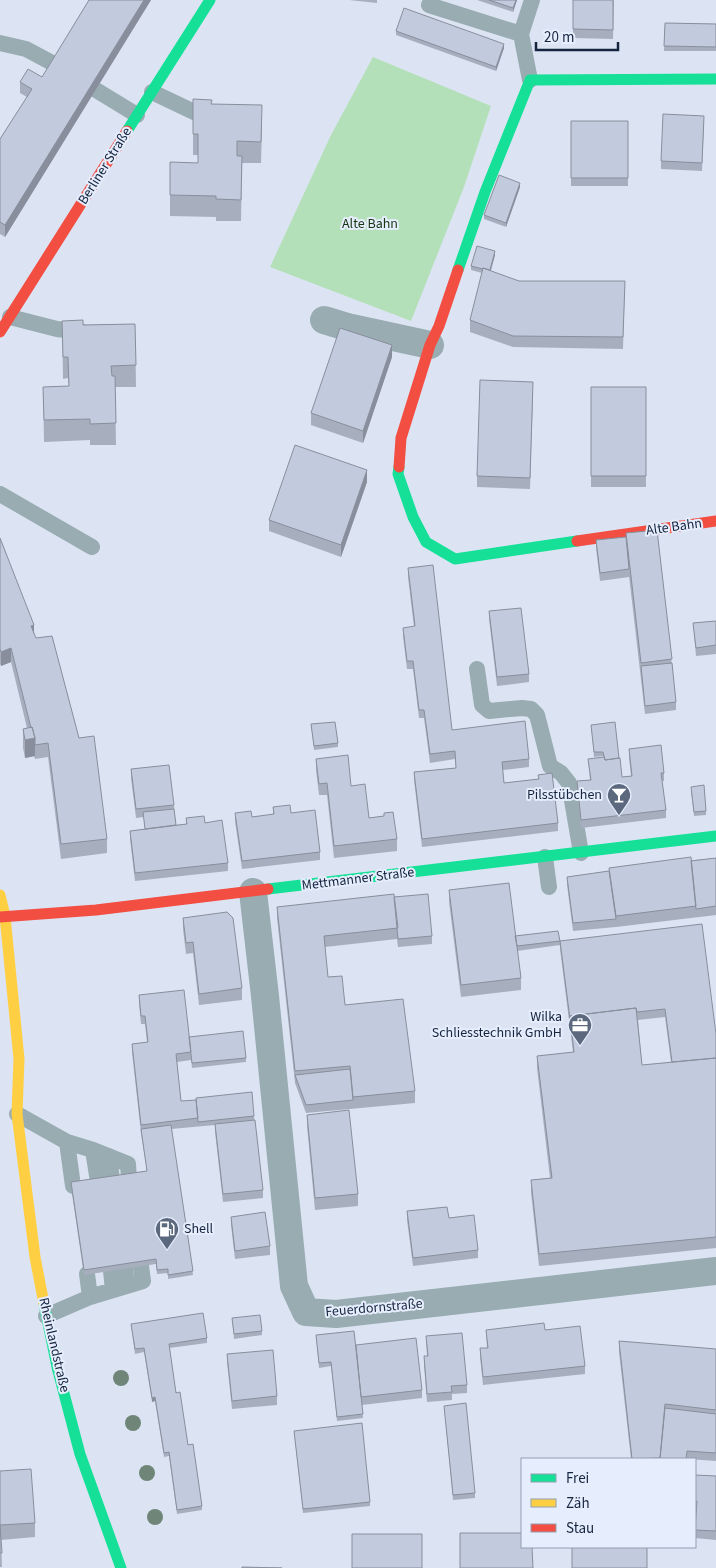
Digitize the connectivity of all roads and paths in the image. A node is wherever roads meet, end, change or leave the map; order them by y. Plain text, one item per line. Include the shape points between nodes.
1 (210, 0) edge
2 (532, 0) edge
3 (429, 5) dead end
4 (521, 34) junction
5 (0, 43) edge
6 (56, 65) edge
7 (716, 79) edge
8 (530, 80) junction
9 (96, 90) edge
10 (152, 92) junction
11 (137, 115) junction
12 (224, 116) edge
13 (10, 317) junction
14 (324, 320) dead end
15 (0, 332) edge
16 (94, 333) edge
17 (430, 345) junction
18 (0, 494) edge
19 (716, 521) edge
20 (92, 547) dead end
21 (477, 669) dead end
22 (716, 836) edge
23 (581, 853) junction
24 (546, 857) junction
25 (549, 887) dead end
26 (252, 892) junction
27 (0, 895) edge
28 (2, 917) edge
29 (7, 1090) dead end
30 (17, 1114) junction
31 (67, 1142) junction
32 (93, 1150) junction
33 (108, 1156) junction
34 (129, 1178) edge
35 (73, 1186) edge
36 (716, 1271) edge
37 (86, 1274) edge
38 (120, 1288) junction
39 (90, 1297) junction
40 (46, 1316) junction
41 (121, 1568) edge

1 - 10 street, Berliner Straße
2 - 4 lane
3 - 4 lane
4 - 8 lane
5 - 6 lane via 26,49
7 - 8 street
8 - 17 street, Alte Bahn via 484,192
9 - 11 lane
10 - 11 street, Berliner Straße
10 - 12 lane via 194,112
11 - 13 street, Berliner Straße
13 - 15 street, Berliner Straße
13 - 16 lane via 57,329
14 - 17 street
17 - 19 street, Alte Bahn via 401,438 398,474 413,517 426,542 455,559
18 - 20 lane
21 - 23 lane via 482,706 489,711 531,709 537,715 550,766 569,782
22 - 23 street, Mettmanner Straße
23 - 24 street, Mettmanner Straße
24 - 25 lane
24 - 26 street, Mettmanner Straße
26 - 28 street, Mettmanner Straße
26 - 36 street, Feuerdornstraße via 294,1286 306,1312 336,1314
27 - 28 street, Rheinlandstraße
28 - 30 street, Rheinlandstraße via 19,1059
29 - 30 street, Rheinlandstraße
30 - 31 lane
30 - 40 street, Rheinlandstraße via 35,1257
31 - 32 lane
31 - 35 lane
32 - 33 lane
32 - 33 lane via 105,1181
33 - 34 lane via 128,1164
37 - 39 lane
38 - 38 lane via 126,1268 143,1280
38 - 39 lane
39 - 40 lane
40 - 41 street, Rheinlandstraße via 80,1454

